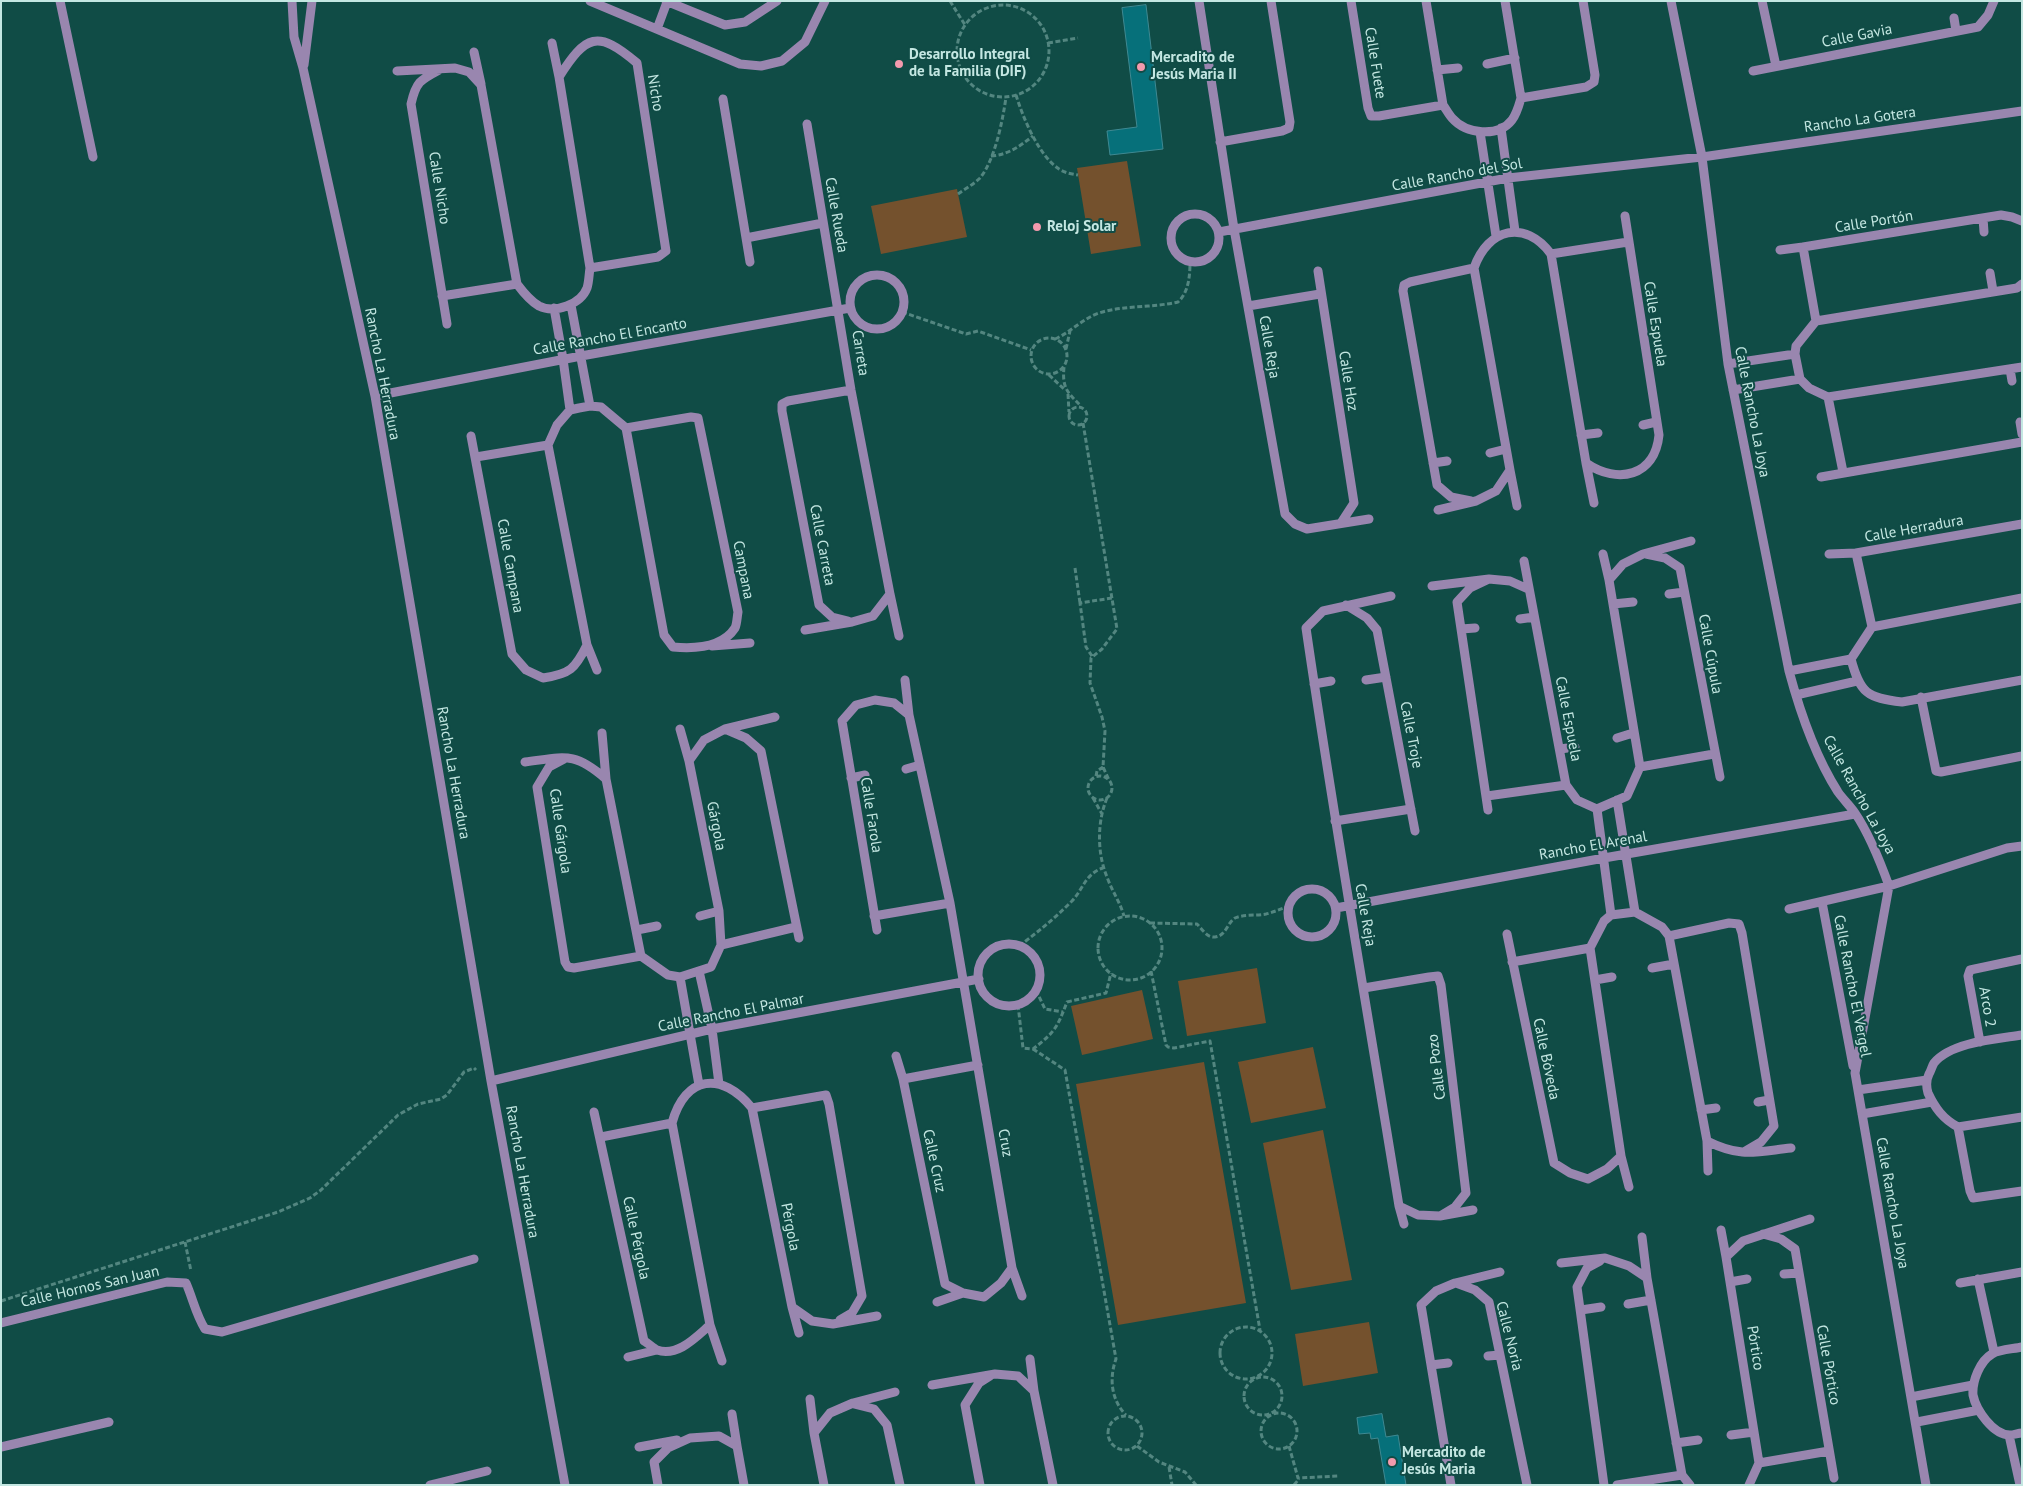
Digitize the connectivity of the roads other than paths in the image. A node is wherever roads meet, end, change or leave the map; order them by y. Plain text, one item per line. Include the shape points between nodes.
1 (60, 1) edge
2 (292, 1) edge
3 (312, 1) edge
4 (590, 1) edge
5 (777, 1) edge
6 (826, 1) edge
7 (1199, 1) edge
8 (1271, 1) edge
9 (1351, 1) edge
10 (1426, 1) edge
11 (1506, 1) edge
12 (1583, 1) edge
13 (1671, 1) edge
14 (1762, 1) edge
15 (1994, 1) edge
16 (666, 2) edge
17 (1954, 18) dead end
18 (657, 29) junction
19 (1956, 31) junction
20 (552, 43) dead end
21 (474, 52) dead end
22 (1515, 58) junction
23 (1487, 64) dead end
24 (1776, 66) junction
25 (303, 68) junction
26 (442, 68) junction
27 (1458, 68) dead end
28 (397, 70) dead end
29 (1437, 70) junction
30 (1753, 71) dead end
31 (559, 76) junction
32 (481, 84) junction
33 (1521, 98) junction
34 (723, 99) dead end
35 (1443, 105) junction
36 (2022, 111) edge
37 (807, 124) dead end
38 (1502, 128) junction
39 (1480, 132) junction
40 (1220, 142) junction
41 (93, 157) dead end
42 (1702, 157) junction
43 (1508, 178) junction
44 (1488, 182) junction
45 (1625, 216) dead end
46 (1983, 218) junction
47 (2022, 221) edge
48 (823, 223) junction
49 (1234, 229) junction
50 (1219, 232) junction
51 (1515, 232) junction
52 (1984, 232) dead end
53 (1500, 235) junction
54 (746, 238) junction
55 (1628, 242) junction
56 (1803, 247) junction
57 (1780, 250) dead end
58 (1551, 254) junction
59 (750, 262) dead end
60 (590, 268) junction
61 (1474, 268) junction
62 (1318, 271) dead end
63 (1990, 273) dead end
64 (517, 284) junction
65 (2020, 286) edge
66 (1993, 292) junction
67 (1320, 294) junction
68 (442, 296) junction
69 (1248, 306) junction
70 (562, 307) junction
71 (850, 308) junction
72 (839, 310) junction
73 (1816, 320) junction
74 (447, 324) dead end
75 (1794, 354) junction
76 (580, 356) junction
77 (563, 359) junction
78 (1728, 364) junction
79 (2022, 367) edge
80 (2010, 369) junction
81 (1800, 379) junction
82 (2012, 381) dead end
83 (851, 390) junction
84 (1733, 390) junction
85 (375, 396) junction
86 (1828, 397) junction
87 (782, 404) joint
88 (590, 406) junction
89 (574, 409) junction
90 (1656, 422) junction
91 (2020, 422) dead end
92 (1643, 426) dead end
93 (626, 428) junction
94 (1598, 433) dead end
95 (1582, 434) junction
96 (2022, 434) edge
97 (471, 436) dead end
98 (2022, 442) edge
99 (548, 445) junction
100 (1506, 450) junction
101 (1490, 453) dead end
102 (476, 457) junction
103 (1447, 460) dead end
104 (1433, 463) junction
105 (1586, 463) junction
106 (1510, 470) junction
107 (1843, 472) junction
108 (1821, 477) dead end
109 (1476, 502) junction
110 (1594, 503) dead end
111 (1517, 506) dead end
112 (1438, 510) dead end
113 (1369, 519) dead end
114 (1341, 523) junction
115 (2022, 524) edge
116 (1692, 541) dead end
117 (1856, 553) junction
118 (1603, 554) dead end
119 (1643, 554) junction
120 (1829, 554) dead end
121 (1524, 561) dead end
122 (1490, 579) junction
123 (1609, 580) junction
124 (1432, 586) dead end
125 (1528, 589) junction
126 (1684, 592) junction
127 (890, 594) junction
128 (1669, 594) dead end
129 (1391, 596) dead end
130 (2022, 598) edge
131 (1633, 602) dead end
132 (1613, 604) junction
133 (1346, 605) junction
134 (1534, 617) junction
135 (1520, 619) dead end
136 (852, 622) junction
137 (1872, 627) junction
138 (1475, 628) dead end
139 (1461, 629) junction
140 (805, 630) dead end
141 (899, 636) dead end
142 (750, 643) dead end
143 (587, 645) junction
144 (709, 646) junction
145 (1851, 659) junction
146 (597, 670) dead end
147 (1789, 671) junction
148 (1386, 677) junction
149 (905, 680) dead end
150 (1366, 680) dead end
151 (2022, 680) edge
152 (1331, 681) dead end
153 (1857, 681) junction
154 (1314, 684) junction
155 (1796, 695) junction
156 (1921, 697) junction
157 (909, 715) junction
158 (775, 717) dead end
159 (680, 729) dead end
160 (725, 729) junction
161 (602, 733) dead end
162 (1633, 733) junction
163 (1617, 738) dead end
164 (1576, 747) dead end
165 (1560, 749) junction
166 (1714, 754) junction
167 (568, 756) junction
168 (2022, 756) edge
169 (525, 762) dead end
170 (689, 762) junction
171 (920, 765) junction
172 (1640, 767) junction
173 (906, 769) dead end
174 (865, 775) dead end
175 (1720, 777) dead end
176 (851, 778) junction
177 (606, 779) junction
178 (1566, 785) junction
179 (1487, 796) junction
180 (1617, 800) junction
181 (1597, 809) junction
182 (1411, 810) junction
183 (1488, 810) dead end
184 (1855, 814) junction
185 (1335, 820) junction
186 (1415, 831) dead end
187 (2022, 846) edge
188 (1626, 854) junction
189 (1604, 858) junction
190 (1889, 886) junction
191 (1822, 902) junction
192 (950, 903) junction
193 (1348, 906) junction
194 (1336, 908) junction
195 (1789, 908) dead end
196 (718, 911) junction
197 (1635, 912) junction
198 (1611, 915) junction
199 (700, 916) dead end
200 (874, 916) junction
201 (657, 926) dead end
202 (796, 926) junction
203 (637, 930) junction
204 (877, 930) dead end
205 (1507, 934) dead end
206 (1669, 936) junction
207 (799, 938) dead end
208 (721, 945) junction
209 (1590, 948) junction
210 (641, 956) junction
211 (2022, 959) edge
212 (1512, 962) junction
213 (1674, 964) junction
214 (1652, 968) dead end
215 (695, 972) junction
216 (1612, 976) dead end
217 (680, 977) junction
218 (979, 979) junction
219 (1595, 980) junction
220 (964, 982) junction
221 (1364, 988) junction
222 (712, 1029) junction
223 (690, 1034) junction
224 (2022, 1035) edge
225 (1980, 1042) junction
226 (896, 1056) dead end
227 (978, 1065) junction
228 (1854, 1073) junction
229 (902, 1079) junction
230 (1926, 1080) junction
231 (491, 1081) junction
232 (719, 1084) junction
233 (700, 1085) junction
234 (1858, 1090) junction
235 (1770, 1100) junction
236 (1758, 1102) dead end
237 (1932, 1102) junction
238 (752, 1108) junction
239 (1716, 1108) dead end
240 (1701, 1110) junction
241 (594, 1112) dead end
242 (1862, 1114) junction
243 (2022, 1117) edge
244 (672, 1123) junction
245 (1958, 1127) junction
246 (601, 1137) junction
247 (1707, 1141) junction
248 (1791, 1148) dead end
249 (1742, 1154) junction
250 (1621, 1156) junction
251 (1708, 1171) dead end
252 (1629, 1187) dead end
253 (2022, 1191) edge
254 (1399, 1206) junction
255 (1473, 1210) dead end
256 (1440, 1216) junction
257 (1810, 1219) dead end
258 (1404, 1224) dead end
259 (1721, 1230) dead end
260 (1762, 1234) junction
261 (1642, 1237) dead end
262 (1726, 1257) junction
263 (1605, 1258) junction
264 (474, 1259) dead end
265 (1561, 1263) dead end
266 (1012, 1268) junction
267 (1500, 1272) dead end
268 (2022, 1272) edge
269 (1799, 1273) junction
270 (1784, 1274) dead end
271 (1647, 1278) junction
272 (1747, 1279) dead end
273 (1978, 1279) junction
274 (1730, 1282) junction
275 (1456, 1283) junction
276 (1960, 1283) dead end
277 (964, 1293) junction
278 (1022, 1296) dead end
279 (1651, 1300) junction
280 (937, 1302) dead end
281 (1628, 1304) dead end
282 (792, 1307) junction
283 (1601, 1307) dead end
284 (1581, 1310) junction
285 (877, 1316) dead end
286 (1, 1322) edge
287 (833, 1324) junction
288 (710, 1325) junction
289 (799, 1333) dead end
290 (2022, 1348) edge
291 (657, 1350) junction
292 (1994, 1352) junction
293 (1500, 1354) junction
294 (1488, 1356) dead end
295 (628, 1357) dead end
296 (1030, 1359) dead end
297 (722, 1361) dead end
298 (1448, 1363) dead end
299 (1431, 1365) junction
300 (995, 1374) junction
301 (932, 1385) dead end
302 (1973, 1385) junction
303 (1034, 1391) junction
304 (895, 1392) dead end
305 (1911, 1397) junction
306 (810, 1399) dead end
307 (853, 1404) junction
308 (1979, 1410) junction
309 (732, 1414) dead end
310 (109, 1422) dead end
311 (1917, 1422) junction
312 (1754, 1432) junction
313 (814, 1433) junction
314 (2022, 1433) edge
315 (1731, 1435) dead end
316 (2009, 1435) junction
317 (690, 1438) junction
318 (1698, 1440) dead end
319 (1676, 1443) junction
320 (737, 1446) junction
321 (1, 1447) edge
322 (639, 1447) dead end
323 (1829, 1451) junction
324 (1759, 1463) junction
325 (487, 1471) dead end
326 (1682, 1475) junction
327 (1834, 1478) dead end
328 (430, 1485) edge
329 (565, 1485) edge
330 (658, 1485) edge
331 (744, 1485) edge
332 (824, 1485) edge
333 (900, 1485) edge
334 (980, 1485) edge
335 (1053, 1485) edge
336 (1451, 1485) edge
337 (1528, 1485) edge
338 (1604, 1485) edge
339 (1617, 1485) edge
340 (1690, 1485) edge
341 (1749, 1485) edge
342 (1926, 1485) edge
343 (2020, 1485) edge

1 - 41 street
2 - 25 street, Rancho La Herradura via 294,37
3 - 25 street, Rancho La Herradura
4 - 18 street
5 - 16 street via 745,22 725,26
6 - 18 street via 805,42 782,61 761,66 740,64
7 - 40 street, Calle Reja
8 - 40 street via 1289,128
9 - 35 street, Calle Fuete via 1371,116
10 - 29 street
11 - 22 street
12 - 33 street via 1594,82 1586,87
13 - 42 street, Calle Rancho La Joya
14 - 24 street
15 - 19 street, Calle Gavia via 1978,27
16 - 18 street
17 - 19 street
19 - 24 street, Calle Gavia
20 - 31 street
21 - 32 street
22 - 23 street
22 - 33 street
24 - 30 street, Calle Gavia
25 - 85 street, Rancho La Herradura
26 - 28 street
26 - 32 street via 469,72
26 - 68 street, Calle Nicho via 415,87 411,104
27 - 29 street
29 - 35 street
31 - 60 street
31 - 60 street, Nicho via 574,54 586,44 599,41 618,47 636,63 664,233 666,251 658,257
32 - 64 street
33 - 38 street via 1512,121
34 - 54 street
35 - 39 street via 1453,120
36 - 42 street, Rancho La Gotera
37 - 48 street, Calle Rueda
38 - 39 street
38 - 43 street
39 - 44 street
40 - 49 street, Calle Reja
42 - 43 street, Calle Rancho del Sol
42 - 78 street, Calle Rancho La Joya
43 - 44 street, Calle Rancho del Sol
43 - 51 street
44 - 49 street, Calle Rancho del Sol
44 - 53 street
45 - 55 street, Calle Espuela
46 - 47 street, Calle Portón via 2001,215
46 - 52 street
46 - 56 street, Calle Portón
48 - 54 street
48 - 72 street, Calle Rueda
49 - 50 street, Calle Rancho del Sol
49 - 69 street, Calle Reja
50 - 50 street via 1219,244 1211,256 1197,262 1182,258 1172,245 1171,237 1178,221 1192,213 1214,222
51 - 53 street
51 - 58 street via 1534,237
53 - 61 street via 1478,256
54 - 59 street
55 - 58 street
55 - 90 street, Calle Espuela
56 - 57 street, Calle Portón
56 - 73 street
58 - 95 street
60 - 70 street via 587,288
61 - 100 street
61 - 104 street via 1404,285
62 - 67 street, Calle Hoz
63 - 66 street
64 - 68 street
64 - 70 street via 529,299 541,307
65 - 66 street
66 - 73 street
67 - 69 street
67 - 114 street, Calle Hoz via 1354,503
68 - 74 street, Calle Nicho
69 - 114 street, Calle Reja via 1285,514 1306,530
70 - 76 street
70 - 77 street
71 - 71 street via 863,326 881,329 898,320 904,303 898,285 884,276 875,275 860,281 854,288
71 - 72 street, Calle Rancho El Encanto
72 - 76 street, Calle Rancho El Encanto
72 - 83 street, Carreta
73 - 75 street via 1796,346
75 - 78 street
75 - 81 street
76 - 77 street, Calle Rancho El Encanto
76 - 88 street
77 - 85 street, Calle Rancho El Encanto
77 - 89 street
78 - 84 street, Calle Rancho La Joya
79 - 80 street
80 - 82 street
80 - 86 street
81 - 84 street
81 - 86 street via 1809,388
83 - 87 street, Carreta
83 - 127 street
84 - 147 street, Calle Rancho La Joya
85 - 231 street, Rancho La Herradura
86 - 107 street
87 - 136 street, Calle Carreta via 819,605 832,617
88 - 89 street
88 - 93 street via 601,406
89 - 99 street via 556,424
90 - 92 street
90 - 105 street, Calle Espuela via 1655,453 1638,470 1618,476 1596,470
91 - 96 street
93 - 144 street, Campana via 664,635 673,647
93 - 144 street, Campana via 691,416 698,418 738,612 736,627 725,638
94 - 95 street
95 - 105 street
97 - 102 street, Calle Campana
98 - 107 street
99 - 102 street
99 - 143 street
100 - 101 street
100 - 106 street
102 - 143 street, Calle Campana via 512,654 526,670 543,678 567,672 578,663
103 - 104 street
104 - 109 street via 1437,486 1451,497
105 - 110 street
106 - 109 street via 1496,491
106 - 111 street
107 - 108 street
109 - 112 street
113 - 114 street
115 - 117 street, Calle Herradura
116 - 119 street
117 - 120 street
117 - 137 street, Calle Herradura
118 - 123 street
119 - 123 street via 1623,564
119 - 126 street, Calle Cúpula via 1665,558 1680,568
121 - 125 street, Calle Espuela
122 - 124 street
122 - 125 street via 1510,581
122 - 139 street via 1470,588 1456,602
123 - 132 street
125 - 134 street, Calle Espuela
126 - 128 street
126 - 166 street, Calle Cúpula
127 - 136 street via 873,616
127 - 141 street
129 - 133 street
130 - 137 street
131 - 132 street
132 - 162 street
133 - 148 street, Calle Troje via 1367,618 1377,630
133 - 154 street, Calle Reja via 1323,611 1306,628
134 - 135 street
134 - 165 street, Calle Espuela
136 - 140 street
137 - 145 street
138 - 139 street
139 - 179 street
142 - 144 street
143 - 146 street
145 - 147 street
145 - 153 street
147 - 155 street, Calle Rancho La Joya
148 - 150 street
148 - 182 street, Calle Troje
149 - 157 street
151 - 156 street
152 - 154 street
153 - 155 street
153 - 156 street via 1870,695 1885,700 1902,702
154 - 185 street, Calle Reja
155 - 184 street, Calle Rancho La Joya via 1818,753 1838,792
156 - 168 street via 1936,771
157 - 171 street
157 - 176 street, Calle Farola via 894,703 875,700 856,706 842,721
158 - 160 street
159 - 170 street
160 - 170 street via 704,740
160 - 202 street via 746,738 761,751
161 - 177 street
162 - 163 street
162 - 172 street
164 - 165 street
165 - 178 street, Calle Espuela
166 - 172 street
166 - 175 street, Calle Cúpula
167 - 169 street
167 - 177 street via 590,765
167 - 210 street, Calle Gárgola via 549,767 538,787 568,967
170 - 196 street, Gárgola
171 - 173 street
171 - 192 street
172 - 180 street via 1627,796
174 - 176 street
176 - 200 street, Calle Farola
177 - 203 street
178 - 179 street
178 - 181 street, Calle Espuela via 1577,800
179 - 183 street
180 - 181 street
180 - 188 street
181 - 189 street
182 - 185 street
182 - 186 street, Calle Troje
184 - 188 street, Rancho El Arenal
184 - 190 street, Calle Rancho La Joya via 1880,860
185 - 193 street, Calle Reja
187 - 190 street, Calle Rancho El Vergel
188 - 189 street, Rancho El Arenal
188 - 197 street
189 - 193 street, Rancho El Arenal
189 - 198 street
190 - 191 street, Calle Rancho El Vergel
190 - 228 street, Calle Rancho La Joya
191 - 195 street
191 - 228 street, Calle Rancho El Vergel
192 - 200 street
192 - 220 street
193 - 194 street, Rancho El Arenal
193 - 221 street, Calle Reja
194 - 194 street via 1334,924 1329,931 1314,938 1292,928 1287,914 1298,894 1312,889 1326,894
196 - 199 street
196 - 208 street, Gárgola
197 - 198 street
197 - 206 street via 1662,927
198 - 209 street via 1604,921
200 - 204 street, Calle Farola
201 - 203 street
202 - 207 street
202 - 208 street
203 - 210 street
205 - 212 street
206 - 213 street
206 - 235 street via 1738,924
208 - 215 street via 711,967
209 - 212 street
209 - 219 street
210 - 217 street via 668,975
211 - 225 street, Arco 2 via 1970,970 1968,976
212 - 250 street, Calle Bóveda via 1554,1163 1570,1173 1588,1178 1607,1169
213 - 214 street
213 - 240 street
215 - 217 street
215 - 222 street
216 - 219 street
217 - 223 street
218 - 218 street via 990,999 998,1004 1018,1005 1036,990 1039,967 1028,951 1008,944 988,952 982,960
218 - 220 street, Calle Rancho El Palmar
219 - 250 street
220 - 222 street, Calle Rancho El Palmar
220 - 227 street, Cruz
221 - 254 street, Calle Reja
221 - 256 street, Calle Pozo via 1438,976 1441,985 1466,1194 1455,1207
222 - 223 street, Calle Rancho El Palmar
222 - 232 street
223 - 231 street, Calle Rancho El Palmar
223 - 233 street
224 - 225 street, Arco 2
225 - 230 street, Arco 2 via 1965,1045 1940,1058
226 - 229 street
227 - 229 street
227 - 266 street, Cruz
228 - 234 street, Calle Rancho La Joya
229 - 277 street, Calle Cruz via 945,1284
230 - 234 street
230 - 237 street
231 - 329 street, Rancho La Herradura
232 - 233 street
232 - 238 street via 733,1089
233 - 244 street via 684,1096
234 - 242 street, Calle Rancho La Joya
235 - 236 street
235 - 249 street via 1774,1126 1761,1142
237 - 242 street
237 - 245 street via 1941,1115
238 - 282 street, Pérgola
238 - 287 street via 826,1095 862,1296 852,1313
239 - 240 street
240 - 247 street
241 - 246 street, Calle Pérgola
242 - 305 street, Calle Rancho La Joya
243 - 245 street
244 - 246 street
244 - 288 street
245 - 253 street via 1973,1198
246 - 291 street, Calle Pérgola via 644,1340
247 - 249 street
247 - 251 street
248 - 249 street
250 - 252 street
254 - 256 street via 1418,1215
254 - 258 street
255 - 256 street
257 - 260 street
259 - 262 street
260 - 262 street via 1742,1240
260 - 269 street, Calle Pórtico via 1781,1239 1795,1249
261 - 271 street
262 - 274 street, Pórtico
263 - 265 street
263 - 271 street via 1628,1266
263 - 284 street via 1587,1268 1578,1286
264 - 286 street, Calle Hornos San Juan via 222,1332 205,1329 186,1283 167,1282
266 - 277 street, Calle Cruz via 1001,1283 984,1296
266 - 278 street, Cruz
267 - 275 street
268 - 273 street
269 - 270 street
269 - 323 street, Calle Pórtico
271 - 279 street
272 - 274 street
273 - 276 street
273 - 292 street
274 - 312 street, Pórtico
275 - 293 street, Calle Noria via 1475,1290 1489,1302
275 - 299 street via 1436,1291 1421,1306
277 - 280 street
279 - 281 street
279 - 319 street
282 - 287 street via 812,1321
282 - 289 street
283 - 284 street
284 - 338 street
285 - 287 street
288 - 291 street via 691,1342 672,1352
288 - 297 street
290 - 292 street
291 - 295 street
292 - 302 street via 1985,1358
293 - 294 street
293 - 337 street, Calle Noria
296 - 303 street
298 - 299 street
299 - 336 street
300 - 301 street
300 - 303 street via 1018,1376
300 - 334 street via 979,1383 966,1405
302 - 305 street
302 - 308 street
303 - 335 street
304 - 307 street
305 - 311 street, Calle Rancho La Joya
306 - 313 street
307 - 313 street via 830,1413
307 - 333 street via 874,1409 887,1425
308 - 311 street
308 - 316 street via 2000,1433
309 - 320 street
310 - 321 street
311 - 342 street, Calle Rancho La Joya
312 - 315 street
312 - 324 street, Pórtico
313 - 332 street
314 - 316 street
316 - 343 street
317 - 320 street via 719,1436
317 - 322 street
317 - 330 street via 668,1448 654,1462
318 - 319 street
319 - 326 street
320 - 331 street
323 - 324 street
323 - 327 street, Calle Pórtico
324 - 341 street
325 - 328 street
326 - 339 street
326 - 340 street

